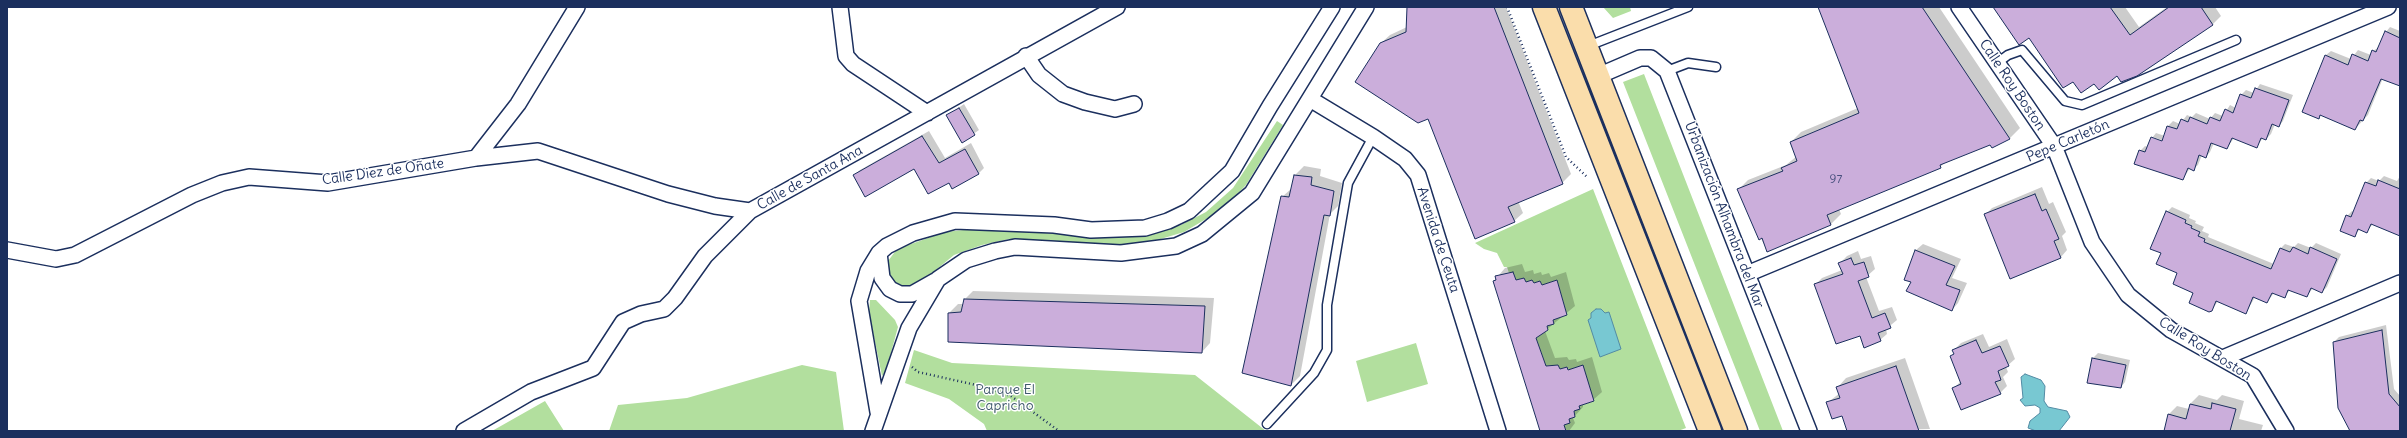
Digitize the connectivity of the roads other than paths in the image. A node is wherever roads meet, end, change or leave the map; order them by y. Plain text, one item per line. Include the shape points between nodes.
1 (577, 7) edge
2 (840, 7) edge
3 (1117, 7) edge
4 (1332, 7) edge
5 (1366, 7) edge
6 (1544, 7) edge
7 (1571, 7) edge
8 (1688, 7) edge
9 (1959, 7) edge
10 (2388, 7) edge
11 (2236, 40) dead end
12 (1586, 47) junction
13 (1026, 56) junction
14 (1997, 63) junction
15 (1716, 67) dead end
16 (1667, 71) junction
17 (1598, 76) junction
18 (1310, 99) junction
19 (1134, 104) dead end
20 (927, 113) junction
21 (1373, 136) junction
22 (2054, 146) junction
23 (476, 158) junction
24 (750, 211) junction
25 (7, 250) edge
26 (879, 253) junction
27 (1747, 274) junction
28 (938, 279) junction
29 (2400, 283) edge
30 (2223, 358) junction
31 (878, 412) junction
32 (1267, 424) dead end
33 (464, 431) edge
34 (873, 431) edge
35 (1498, 431) edge
36 (1710, 431) edge
37 (1736, 431) edge
38 (1809, 431) edge
39 (2286, 431) edge

1 - 23 street via 518,104
2 - 20 street via 846,56 853,64
3 - 13 street, Calle de Santa Ana
4 - 26 street via 1232,171 1189,211 1145,228 1091,230 1047,225 955,221 913,233
5 - 18 street
6 - 36 main road
7 - 12 main road
8 - 12 lane
9 - 14 street, Calle Roy Boston
10 - 22 street, Pepe Carletón
11 - 14 lane via 2082,105 2065,101 2022,50 2008,55
12 - 17 main road
13 - 19 street via 1039,75 1063,94 1115,109
13 - 20 street, Calle de Santa Ana
14 - 22 street, Calle Roy Boston
15 - 16 lane via 1688,62
16 - 17 street, Urbanización Alhambra del Mar via 1651,58 1640,58
16 - 27 street, Urbanización Alhambra del Mar
17 - 37 main road
18 - 21 street, Avenida de Ceuta
18 - 28 street via 1252,193 1202,234 1176,246 1121,253 1015,247 966,260
20 - 24 street, Calle de Santa Ana
21 - 32 lane via 1348,184 1327,305 1327,350 1314,373
21 - 35 street, Avenida de Ceuta via 1405,159 1418,175
22 - 27 street, Pepe Carletón
22 - 30 street, Calle Roy Boston via 2092,242 2128,295 2172,330
23 - 24 street, Calle de Santa Ana via 538,151 668,194 715,206
23 - 25 street, Calle Diez de Oñate via 328,183 249,176 192,195 75,255 56,259
24 - 33 street via 705,256 664,309 641,314 624,322 593,368 531,392
26 - 28 street via 882,278 890,289 900,294 917,292
26 - 31 street via 868,271 859,301
27 - 38 street, Urbanización Alhambra del Mar
28 - 31 street via 908,328
29 - 30 street
30 - 39 street, Calle Roy Boston via 2253,376
31 - 34 street

